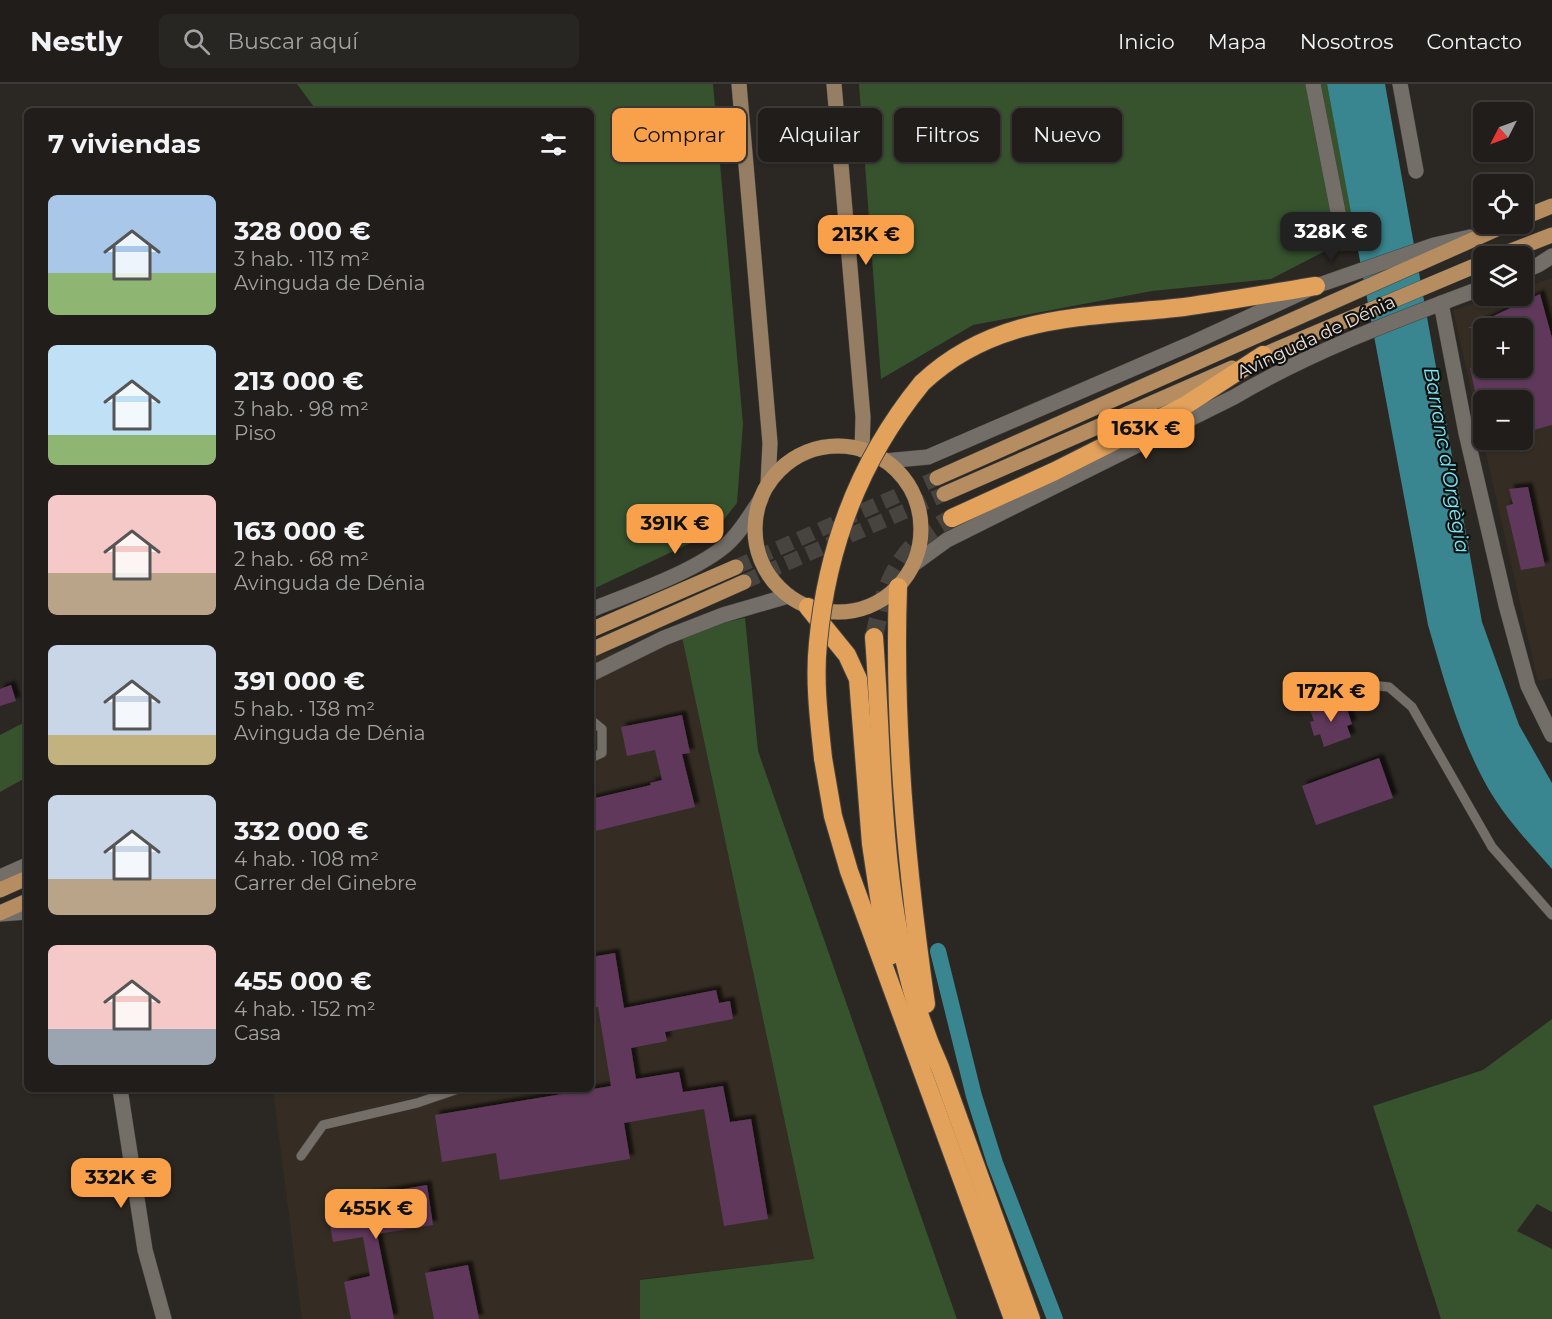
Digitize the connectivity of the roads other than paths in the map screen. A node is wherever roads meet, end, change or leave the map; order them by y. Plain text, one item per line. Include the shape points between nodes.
1 (739, 84) edge
2 (834, 84) edge
3 (1313, 84) edge
4 (1400, 84) edge
5 (1416, 171) dead end
6 (1552, 206) edge
7 (1533, 214) edge
8 (1339, 217) dead end
9 (1482, 234) edge
10 (1552, 235) edge
11 (1524, 246) edge
12 (1436, 251) junction
13 (1548, 260) edge
14 (1473, 266) edge
15 (1533, 267) edge
16 (1316, 286) junction
17 (1473, 290) edge
18 (1441, 303) junction
19 (1263, 355) junction
20 (862, 450) junction
21 (885, 461) junction
22 (937, 478) tunnel mouth
23 (768, 484) junction
24 (944, 494) tunnel mouth
25 (761, 500) junction
26 (952, 518) tunnel mouth
27 (914, 564) junction
28 (736, 567) tunnel mouth
29 (744, 582) tunnel mouth
30 (898, 587) junction
31 (788, 596) junction
32 (808, 607) junction
33 (594, 609) edge
34 (594, 629) edge
35 (874, 637) tunnel mouth
36 (594, 649) edge
37 (594, 673) edge
38 (1353, 698) dead end
39 (594, 722) edge
40 (1552, 735) edge
41 (594, 757) edge
42 (24, 865) edge
43 (0, 876) edge
44 (24, 879) edge
45 (0, 890) edge
46 (24, 902) edge
47 (24, 912) edge
48 (0, 914) edge
49 (1552, 915) edge
50 (932, 1070) junction
51 (120, 1092) edge
52 (449, 1092) edge
53 (301, 1156) dead end
54 (161, 1318) edge
55 (1013, 1319) edge
56 (1030, 1319) edge

1 - 23 main road via 770,443
2 - 20 main road via 863,417
3 - 8 street
4 - 5 street
6 - 7 main road
9 - 12 main road, Avinguda de Dénia
10 - 11 main road
12 - 16 street
12 - 22 main road, Avinguda de Dénia via 1356,291
13 - 15 street
14 - 19 main road, Avinguda de Dénia
16 - 21 street via 928,457
16 - 50 highway, bridge via 1184,307 1099,313 984,339 943,363 922,383 895,416 861,474 836,541 818,644 823,758 833,816 849,871
17 - 18 street, Avinguda de Dénia
18 - 27 street, Avinguda de Dénia via 1272,375 953,537
18 - 40 street via 1506,605 1528,686
19 - 24 main road, Avinguda de Dénia
19 - 26 highway via 1186,405
20 - 21 main road
20 - 23 main road via 826,447 809,451 779,470
21 - 27 main road via 914,494 921,541
23 - 25 main road
25 - 31 main road via 756,513 756,544 769,575
25 - 33 street via 734,538 715,554
27 - 30 main road
28 - 34 main road
29 - 36 main road
30 - 32 main road via 866,608 827,612
30 - 50 highway via 896,686 913,904
31 - 32 main road
31 - 37 street via 664,638
32 - 50 highway via 847,655 858,679 871,844 882,917
35 - 50 highway via 884,812 895,912
38 - 49 lane via 1368,685 1389,687 1412,707 1492,847
39 - 41 lane via 602,729 602,753
42 - 43 street
44 - 45 main road
46 - 48 main road
47 - 48 street
50 - 55 highway
50 - 56 highway
51 - 54 street via 145,1250
52 - 53 lane via 323,1125

